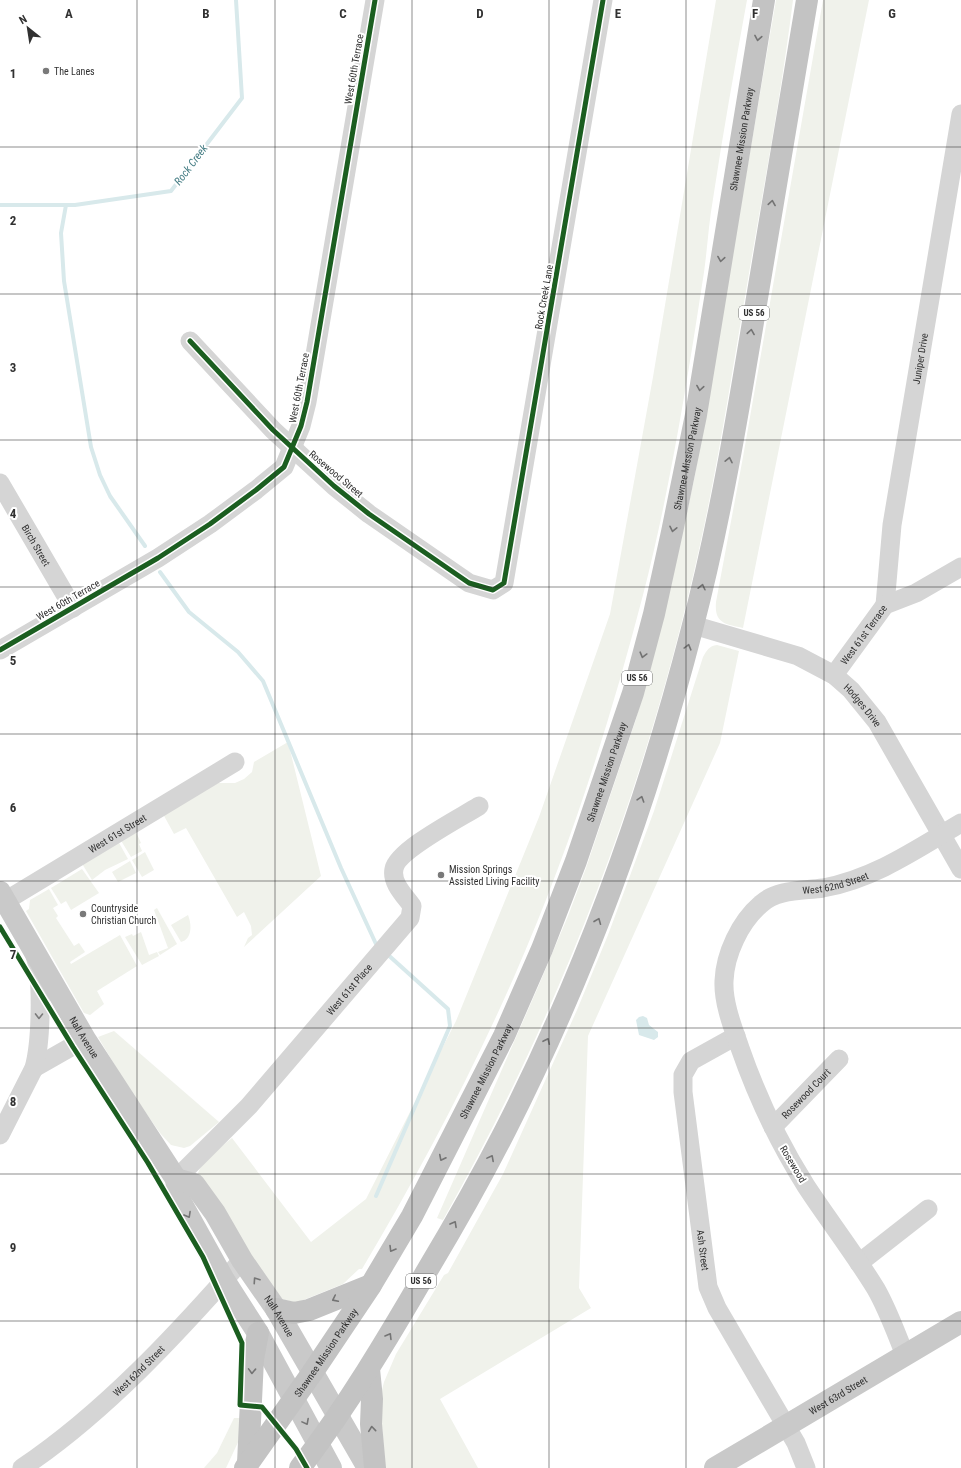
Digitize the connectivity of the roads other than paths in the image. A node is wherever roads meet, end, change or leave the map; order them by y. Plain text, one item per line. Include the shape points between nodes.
1 (375, 0) edge
2 (603, 0) edge
3 (764, 0) edge
4 (807, 0) edge
5 (961, 114) edge
6 (190, 342) dead end
7 (293, 449) junction
8 (0, 483) edge
9 (961, 567) edge
10 (493, 590) joint
11 (885, 605) junction
12 (73, 608) junction
13 (694, 625) junction
14 (0, 650) edge
15 (834, 675) junction
16 (235, 762) dead end
17 (480, 806) dead end
18 (961, 823) edge
19 (941, 834) junction
20 (961, 869) edge
21 (2, 899) edge
22 (33, 950) junction
23 (728, 957) joint
24 (736, 1036) junction
25 (85, 1039) junction
26 (839, 1059) dead end
27 (34, 1068) junction
28 (772, 1127) junction
29 (0, 1135) edge
30 (176, 1178) junction
31 (928, 1209) dead end
32 (242, 1260) junction
33 (859, 1263) junction
34 (224, 1280) junction
35 (371, 1285) junction
36 (276, 1309) junction
37 (961, 1322) edge
38 (258, 1333) junction
39 (905, 1355) junction
40 (369, 1369) junction
41 (312, 1373) junction
42 (294, 1400) junction
43 (338, 1416) junction
44 (786, 1425) junction
45 (318, 1444) junction
46 (247, 1466) edge
47 (22, 1468) edge
48 (300, 1468) edge
49 (331, 1468) edge
50 (368, 1468) edge
51 (375, 1468) edge
52 (715, 1468) edge
53 (806, 1468) edge

1 - 7 street, West 60th Terrace via 307,402
2 - 10 street, Rock Creek Lane via 508,562 504,583
3 -> 35 highway, Shawnee Mission Parkway / US 56 via 696,415 654,614 633,693 576,861 542,949 504,1036 412,1216
13 -> 4 highway, US 56 via 733,442
5 - 11 street, Juniper Drive via 892,525
6 - 7 street, Rosewood Street
7 - 10 street, Rosewood Street via 334,486 439,564 469,583
7 - 12 street, West 60th Terrace via 284,467 210,524
8 - 12 street, Birch Street
9 - 11 street, West 61st Terrace via 916,593
11 - 15 street, West 61st Terrace
12 - 14 street, West 60th Terrace
13 - 15 street, Hodges Drive via 798,656
40 -> 13 highway, US 56 via 445,1241 505,1131 553,1029 617,873
15 - 19 street, Hodges Drive via 877,722
16 - 21 street, West 61st Street
17 - 30 street, West 61st Place via 409,850 399,860 394,869 396,883 412,906 410,918 249,1106
18 - 19 street, West 62nd Street
19 - 20 street, Hodges Drive
19 - 23 street, West 62nd Street via 883,868 855,880 836,886 784,893 761,903 740,930
21 - 22 main road, Nall Avenue
22 - 25 main road, Nall Avenue
22 -> 27 street via 38,970 39,993 38,1049
23 - 24 street, Rosewood via 724,996
24 - 28 street, Rosewood
24 - 44 street, Ash Street via 691,1061 683,1075 708,1287 717,1308
25 - 27 street
25 - 30 main road, Nall Avenue
26 - 28 street, Rosewood Court
27 - 29 street
28 - 33 street, Rosewood via 806,1186
30 - 32 main road, Nall Avenue via 194,1184 215,1213
30 -> 34 main road, Nall Avenue via 178,1197
31 - 33 street
32 - 34 street, West 62nd Street
36 -> 32 main road, Nall Avenue
33 - 39 street, Rosewood via 886,1308
34 - 38 main road, Nall Avenue
34 - 47 street, West 62nd Street via 102,1405
35 -> 36 highway via 309,1310 294,1313
35 - 41 highway, Shawnee Mission Parkway / US 56
36 - 41 main road, Nall Avenue
37 - 39 main road, West 63rd Street
38 - 42 main road, Nall Avenue
38 -> 46 highway via 253,1359
39 - 44 main road, West 63rd Street
40 - 43 highway, US 56
51 -> 40 highway
41 - 42 highway, Shawnee Mission Parkway / US 56
41 - 43 main road, Nall Avenue
42 -> 45 main road, Nall Avenue
42 - 46 highway, Shawnee Mission Parkway / US 56
43 - 45 highway, US 56
43 - 50 main road, Nall Avenue
44 - 52 main road, West 63rd Street
44 - 53 street, Ash Street
45 - 48 highway, US 56
45 - 49 main road, Nall Avenue

